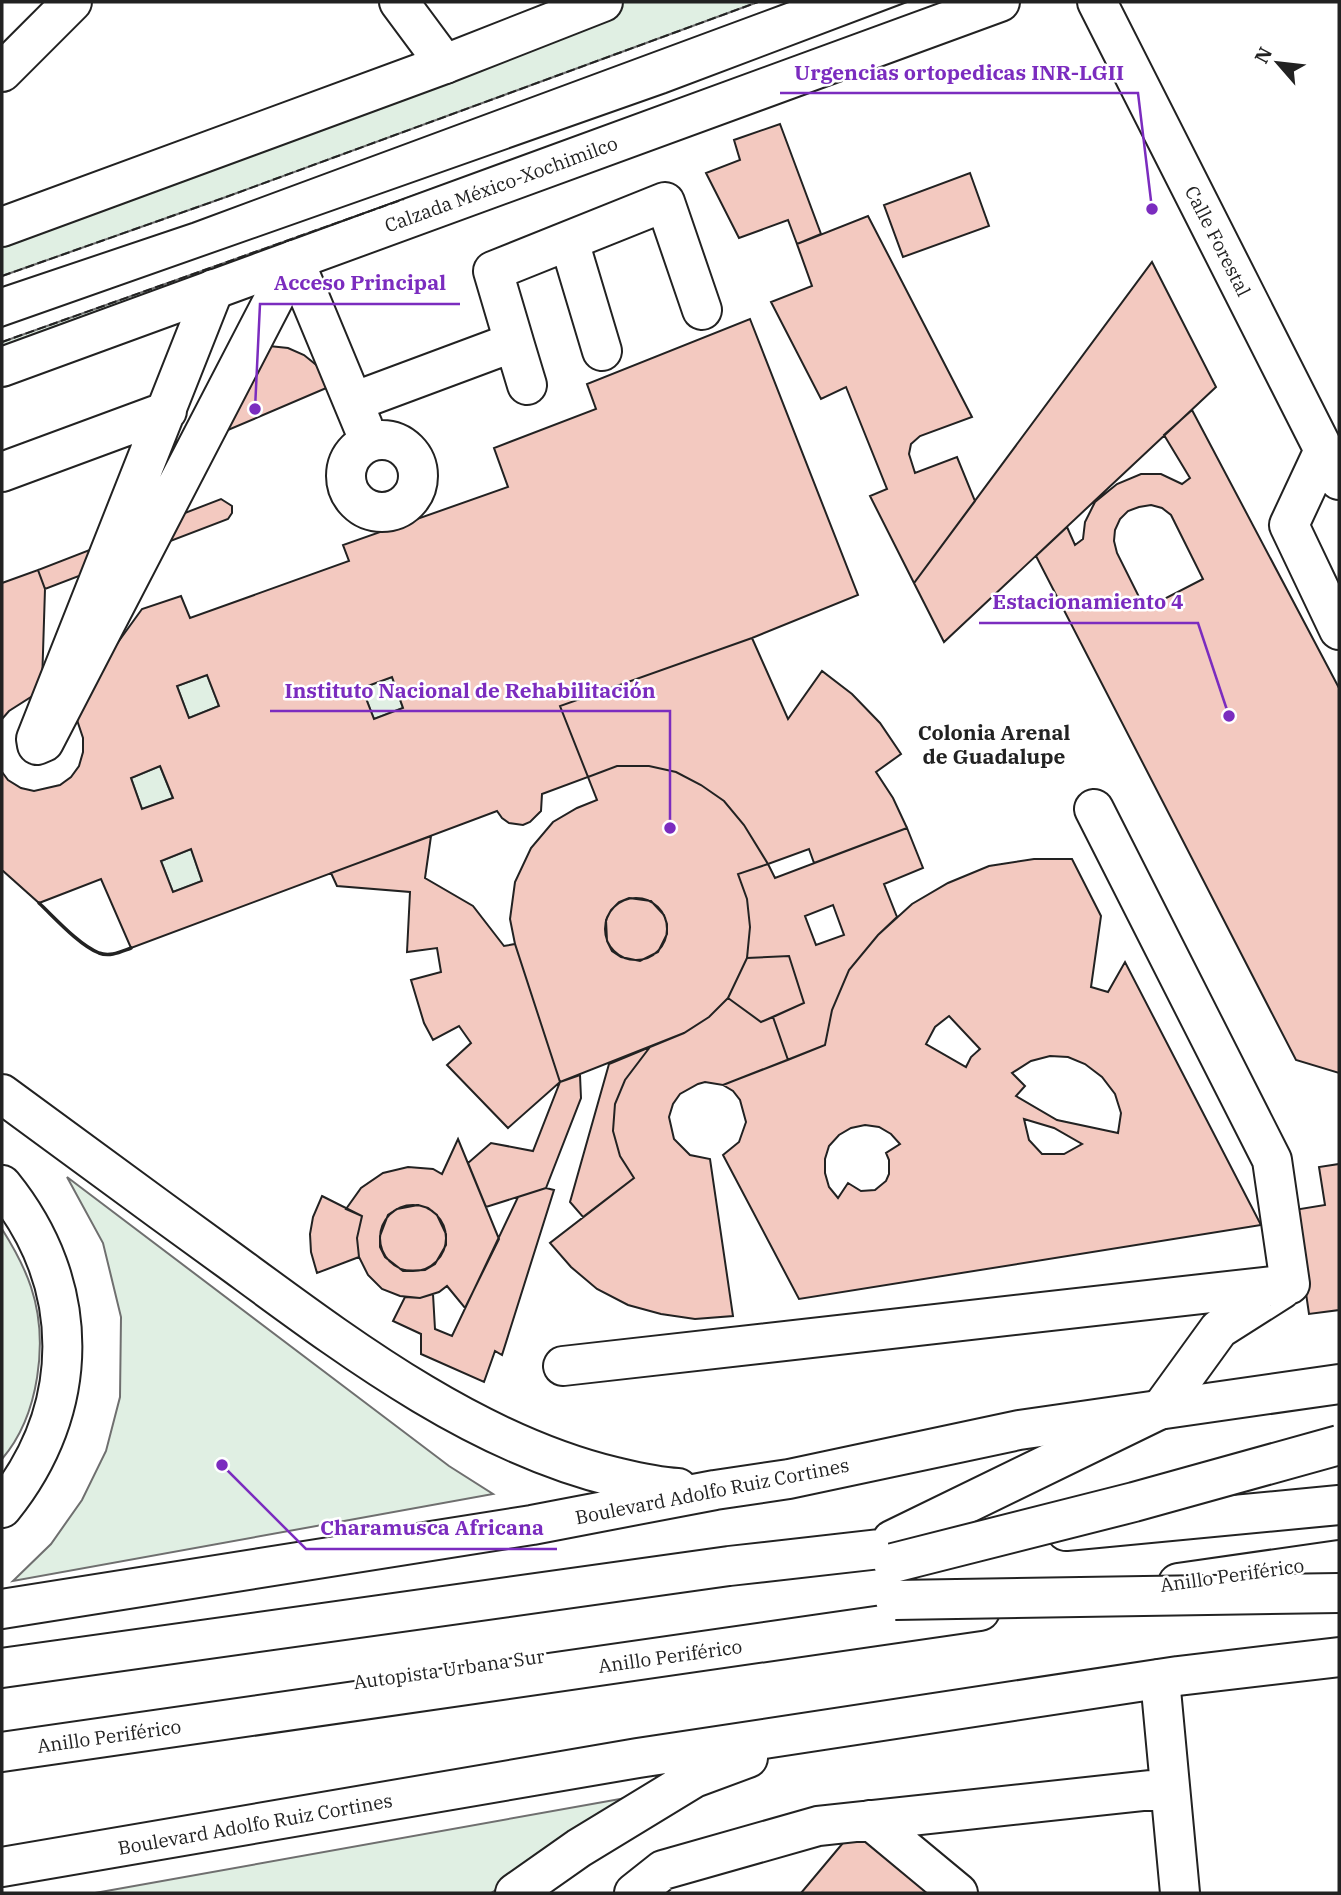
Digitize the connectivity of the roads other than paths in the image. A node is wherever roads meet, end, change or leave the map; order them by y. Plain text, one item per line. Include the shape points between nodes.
1 (72, 2) edge
2 (399, 2) edge
3 (604, 2) edge
4 (1097, 2) edge
5 (987, 5) edge
6 (445, 64) junction
7 (2, 72) edge
8 (2, 227) edge
9 (569, 241) junction
10 (295, 260) junction
11 (214, 289) junction
12 (702, 310) dead end
13 (514, 342) junction
14 (602, 351) dead end
15 (2, 367) edge
16 (527, 385) dead end
17 (354, 402) junction
18 (167, 411) junction
19 (370, 442) dead end
20 (1332, 465) edge
21 (2, 472) edge
22 (1339, 630) edge
23 (1094, 809) dead end
24 (2, 1094) edge
25 (2, 1185) edge
26 (1290, 1284) junction
27 (563, 1366) dead end
28 (1339, 1384) edge
29 (1161, 1409) junction
30 (1339, 1445) edge
31 (715, 1490) junction
32 (1339, 1505) edge
33 (2, 1508) edge
34 (1339, 1560) edge
35 (887, 1570) junction
36 (1339, 1593) edge
37 (2, 1609) edge
38 (1339, 1657) edge
39 (2, 1668) edge
40 (1160, 1679) junction
41 (2, 1691) edge
42 (2, 1731) edge
43 (817, 1731) junction
44 (2, 1752) edge
45 (1170, 1788) junction
46 (870, 1820) junction
47 (2, 1867) edge
48 (515, 1893) edge
49 (634, 1893) edge
50 (958, 1893) edge
51 (1180, 1893) edge

1 - 7 main road
2 - 6 main road
3 - 6 main road
4 - 20 main road, Calle Forestal
5 - 10 main road, Calzada México-Xochimilco
6 - 8 main road
9 - 12 main road via 665,202
9 - 13 main road via 493,271
9 - 14 main road
10 - 11 main road, Calzada México-Xochimilco
10 - 17 main road
10 - 18 main road via 44,742 37,745
11 - 15 main road, Calzada México-Xochimilco
11 - 18 main road
13 - 16 main road
13 - 17 main road
17 - 19 main road
18 - 21 main road
20 - 22 main road via 1289,524
23 - 26 main road via 1272,1160
24 - 31 main road via 344,1345 429,1396 515,1443 556,1459 659,1487
25 - 33 main road via 46,1256 61,1315 62,1347 61,1378 46,1437
26 - 27 main road
26 - 29 main road via 1219,1329
28 - 29 main road, Boulevard Adolfo Ruiz Cortines
29 - 31 main road, Boulevard Adolfo Ruiz Cortines via 1020,1430
29 - 35 main road
30 - 35 main road, bridge
31 - 37 main road, Boulevard Adolfo Ruiz Cortines via 532,1525
32 - 35 main road
34 - 44 main road, Anillo Periférico
35 - 36 main road, bridge
35 - 39 main road via 716,1568
35 - 41 main road
35 - 42 main road, Autopista Urbana Sur via 514,1660
38 - 40 main road, Boulevard Adolfo Ruiz Cortines
40 - 43 main road, Boulevard Adolfo Ruiz Cortines
40 - 45 main road
43 - 47 main road, Boulevard Adolfo Ruiz Cortines
43 - 48 main road via 694,1778
45 - 46 main road
45 - 51 main road
46 - 49 main road via 818,1826 663,1870
46 - 50 main road

